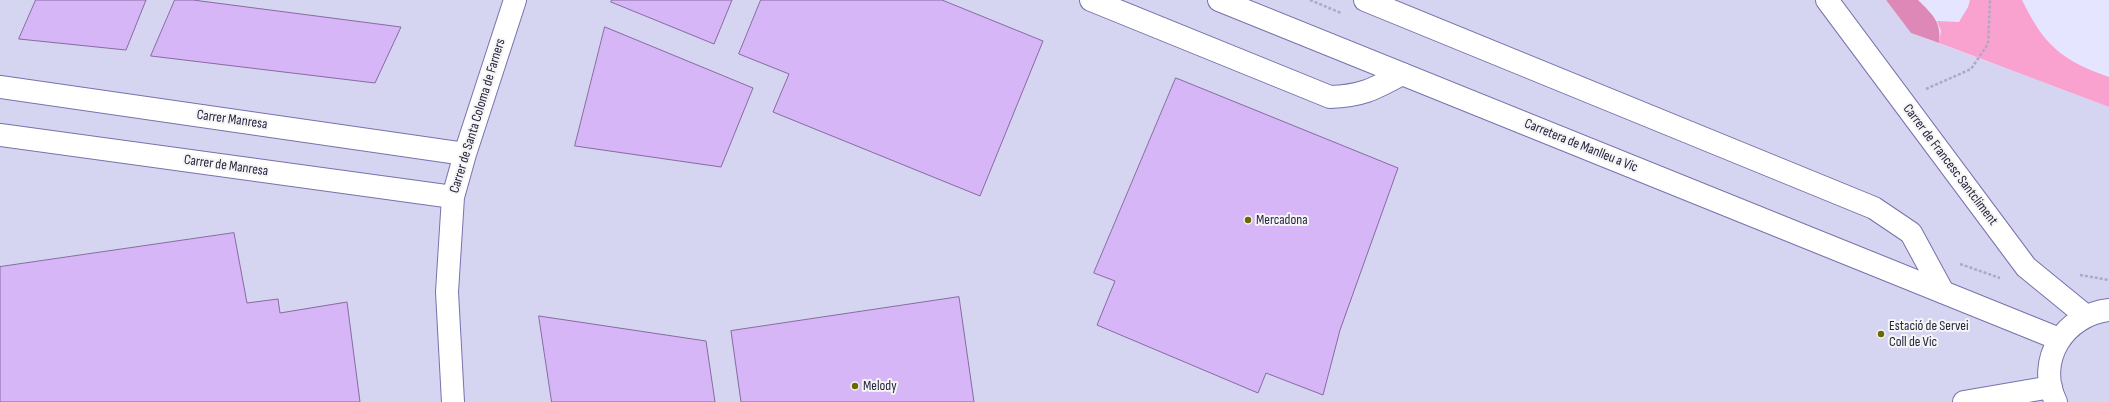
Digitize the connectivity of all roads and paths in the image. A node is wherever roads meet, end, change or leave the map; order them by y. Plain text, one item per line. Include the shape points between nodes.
1 (515, 0) edge
2 (1091, 0) edge
3 (1219, 0) edge
4 (1365, 0) edge
5 (1827, 0) edge
6 (1990, 0) edge
7 (1402, 74) junction
8 (0, 87) edge
9 (1905, 105) junction
10 (0, 135) edge
11 (465, 154) junction
12 (453, 197) junction
13 (1943, 292) junction
14 (2109, 310) edge
15 (2086, 316) junction
16 (2059, 339) junction
17 (2053, 395) edge
18 (453, 402) edge
19 (1964, 402) edge

1 - 11 street, Carrer de Santa Coloma de Farners
2 - 7 street via 1330,97 1353,96 1372,90
3 - 7 street, Carretera de Manlleu a Vic
4 - 13 street via 1874,208 1911,233
5 - 9 street, Carrer de Francesc Santcliment
6 - 9 path via 1988,44 1971,69 1922,91
7 - 13 street, Carretera de Manlleu a Vic
8 - 11 street, Carrer Manresa
9 - 15 street, Carrer de Francesc Santcliment via 2026,267
10 - 12 street, Carrer de Manresa
11 - 12 street, Carrer de Santa Coloma de Farners
12 - 18 street, Carrer de Santa Coloma de Farners via 447,292
13 - 16 street, Carretera de Manlleu a Vic
14 - 15 street
15 - 16 street via 2066,330
16 - 17 street via 2050,365
17 - 19 street

